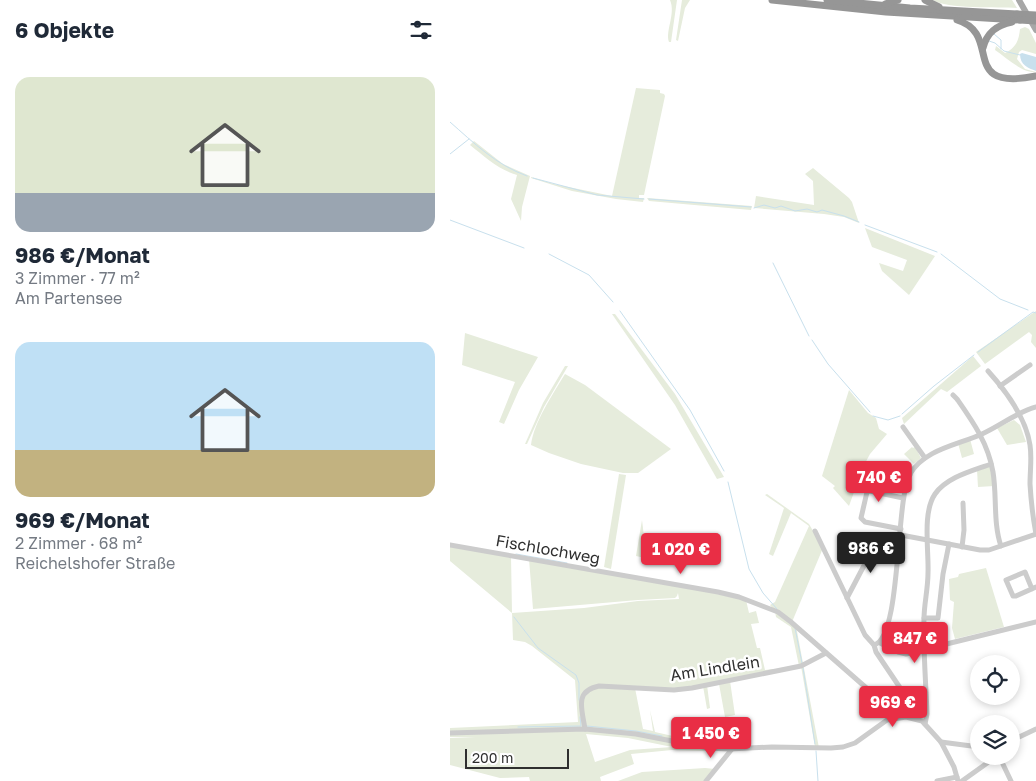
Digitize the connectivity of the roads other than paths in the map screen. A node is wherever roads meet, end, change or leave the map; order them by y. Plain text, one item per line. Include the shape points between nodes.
1 (772, 0) edge
2 (827, 0) edge
3 (898, 0) edge
4 (925, 0) edge
5 (1019, 0) edge
6 (877, 5) junction
7 (949, 10) junction
8 (1036, 15) edge
9 (942, 16) junction
10 (1018, 17) junction
11 (1036, 21) edge
12 (1036, 30) edge
13 (982, 51) junction
14 (1036, 76) edge
15 (1030, 365) dead end
16 (988, 372) dead end
17 (1000, 386) junction
18 (953, 395) dead end
19 (1036, 407) edge
20 (1019, 414) junction
21 (903, 427) dead end
22 (981, 434) junction
23 (1033, 447) edge
24 (925, 458) junction
25 (991, 464) junction
26 (890, 466) dead end
27 (910, 475) junction
28 (1033, 484) edge
29 (903, 498) junction
30 (963, 504) dead end
31 (1034, 511) edge
32 (901, 529) junction
33 (815, 531) dead end
34 (1036, 534) edge
35 (901, 535) junction
36 (928, 540) junction
37 (949, 544) junction
38 (450, 545) edge
39 (1000, 546) junction
40 (962, 547) junction
41 (899, 556) junction
42 (1034, 588) edge
43 (848, 598) junction
44 (924, 618) junction
45 (1036, 622) edge
46 (875, 645) junction
47 (925, 649) junction
48 (826, 653) junction
49 (895, 718) junction
50 (916, 718) junction
51 (925, 724) junction
52 (585, 729) junction
53 (1036, 729) edge
54 (450, 733) edge
55 (1020, 737) edge
56 (941, 742) junction
57 (970, 746) edge
58 (732, 749) junction
59 (983, 765) edge
60 (1003, 765) edge
61 (959, 780) edge
62 (706, 781) edge
63 (937, 781) edge
64 (1011, 781) edge

1 - 9 highway
2 - 6 highway
3 - 6 highway
4 - 7 highway
5 - 12 main road
6 - 7 highway
7 - 10 highway
8 - 10 highway, bridge
9 - 10 highway
9 - 13 highway via 971,26 978,34
10 - 11 highway, bridge
10 - 13 highway via 992,31
13 - 14 highway via 986,66 999,78 1012,80
15 - 17 street
16 - 17 street
17 - 20 street
18 - 22 street
19 - 20 street
20 - 22 street
20 - 23 street
21 - 24 street
22 - 24 street
22 - 25 street
23 - 28 street
24 - 27 street
25 - 36 street via 958,477 933,496
25 - 39 street
26 - 27 street
27 - 29 street
28 - 31 street
29 - 32 street
29 - 32 street via 867,492 861,518 865,522
30 - 40 street
31 - 34 street
32 - 35 street
33 - 43 street
34 - 39 street
35 - 36 street
35 - 41 street
36 - 37 street
36 - 44 street
37 - 40 street
37 - 44 street via 938,618
38 - 48 street, Fischlochweg via 739,597 778,612
39 - 40 street via 989,550
41 - 43 street via 870,556
41 - 46 street via 890,616
42 - 42 street via 1025,572 1006,580 1013,596
43 - 46 street via 865,635
44 - 47 street
45 - 47 street
46 - 47 street via 902,654
46 - 50 street via 876,652 915,710
47 - 51 street
48 - 49 street, Fischlochweg
48 - 52 street, Am Lindlein via 801,666 692,688 588,688 582,700
49 - 50 street
49 - 58 street via 843,747
50 - 51 street
51 - 56 street
52 - 54 street
52 - 58 street via 616,731 691,746
53 - 55 street
56 - 57 street
56 - 61 street
58 - 62 street
59 - 61 street
60 - 64 street
61 - 63 street

